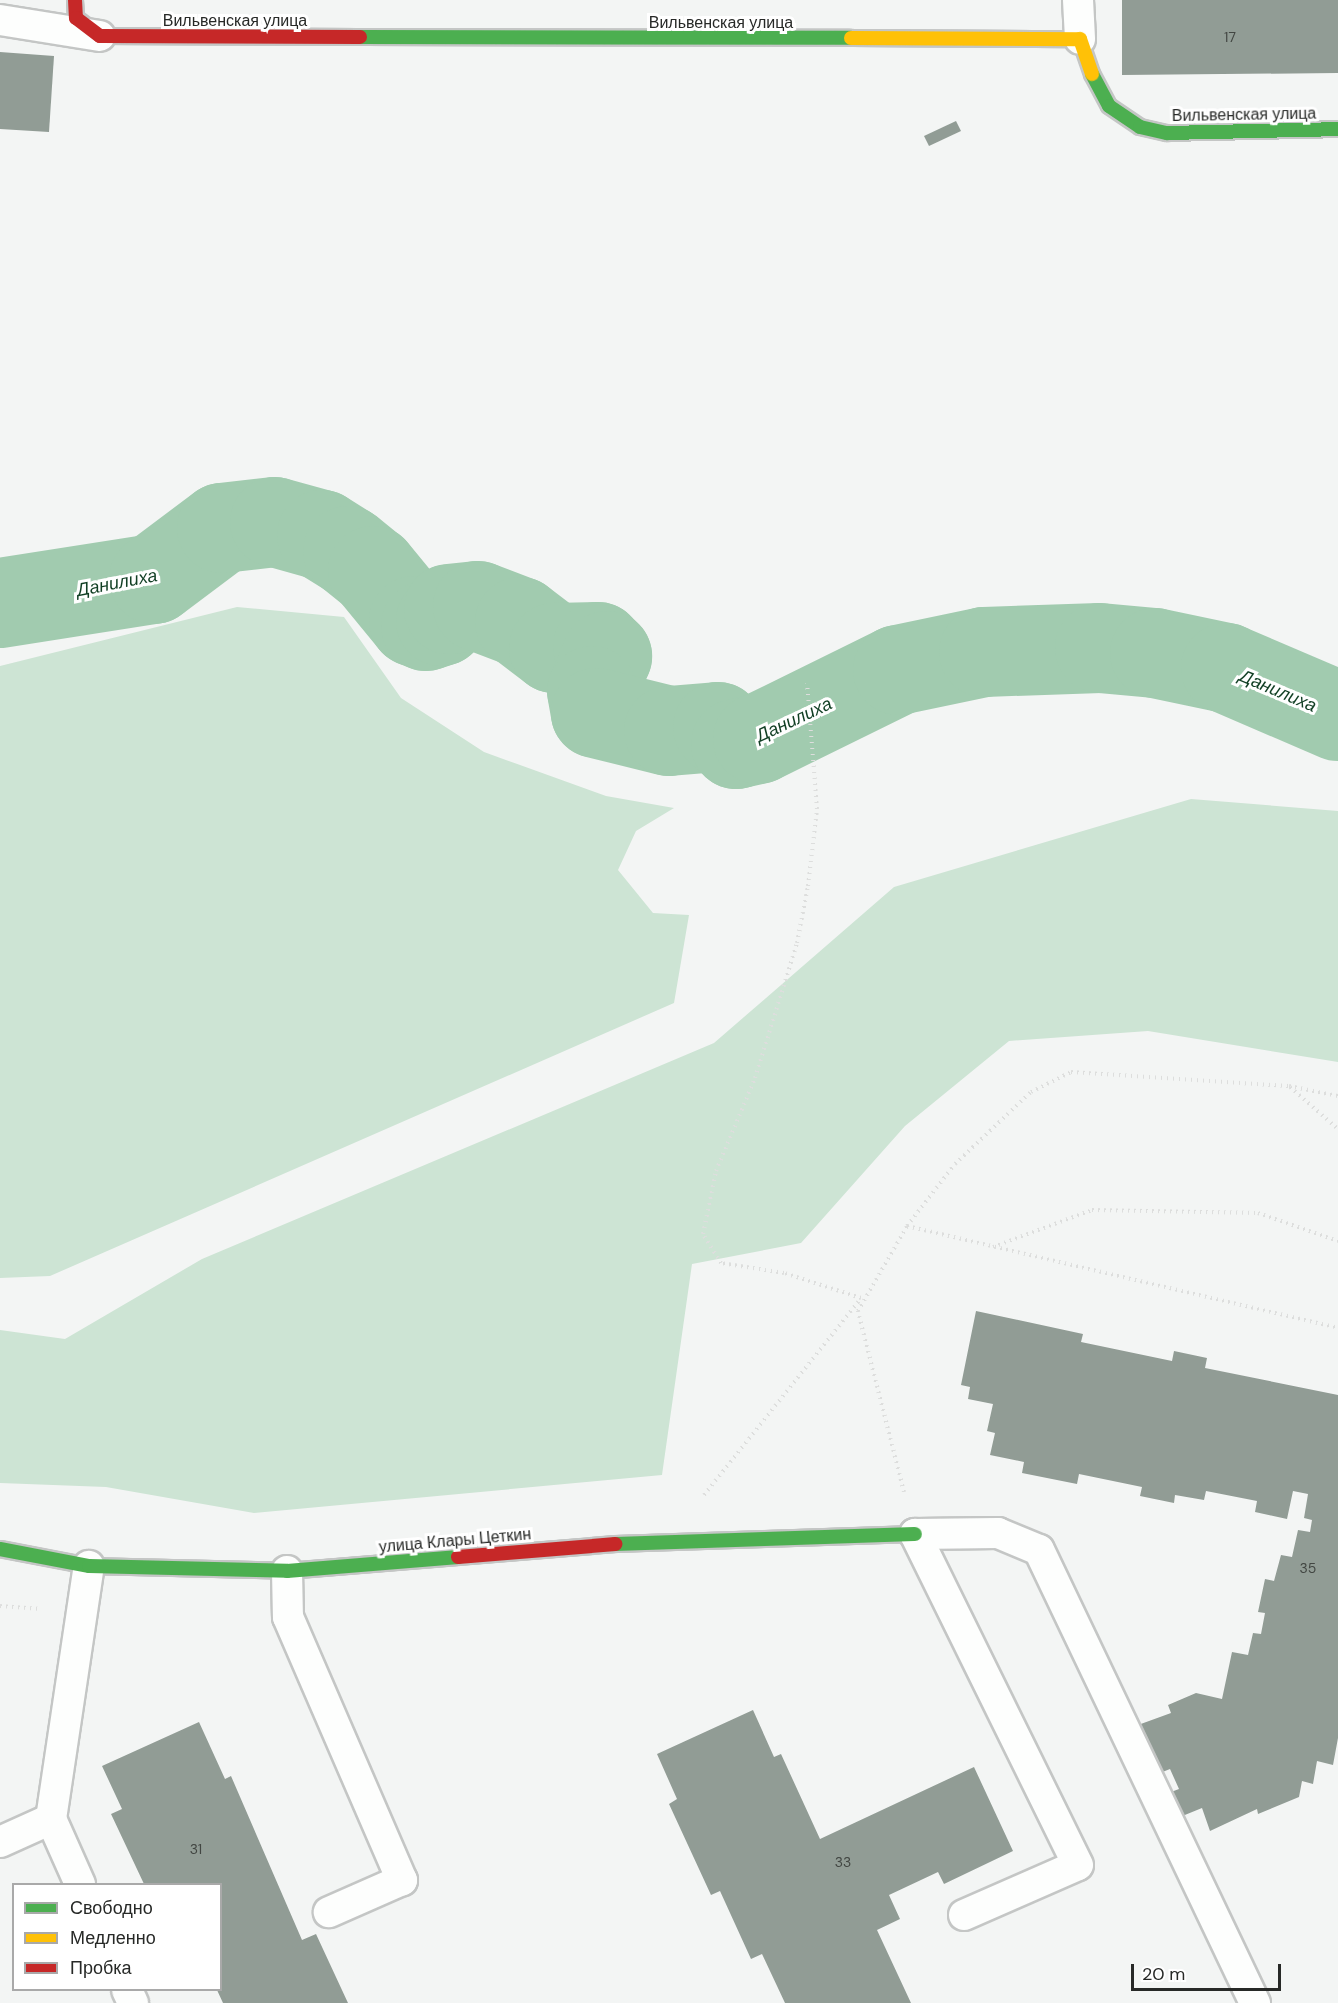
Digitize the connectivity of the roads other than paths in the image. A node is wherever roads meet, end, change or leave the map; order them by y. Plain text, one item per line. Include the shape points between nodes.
1 (75, 0) edge
2 (1078, 0) edge
3 (0, 20) edge
4 (100, 36) junction
5 (1080, 39) junction
6 (1338, 129) edge
7 (915, 1534) junction
8 (0, 1549) edge
9 (89, 1566) junction
10 (287, 1571) junction
11 (51, 1819) junction
12 (0, 1842) edge
13 (80, 1883) edge
14 (329, 1912) dead end
15 (964, 1915) dead end
16 (1255, 2003) edge

1 - 4 street via 76,18
2 - 5 lane
3 - 4 lane
4 - 5 street, Вильвенская улица
5 - 6 street, Вильвенская улица via 1096,87 1109,106 1140,127 1167,133
7 - 10 street, улица Клары Цеткин via 668,1540
7 - 15 lane via 1078,1865
7 - 16 lane via 999,1533 1039,1550
8 - 9 street, улица Клары Цеткин
9 - 10 street, улица Клары Цеткин
9 - 11 lane
10 - 14 lane via 288,1617 402,1880
11 - 12 lane
11 - 13 lane

